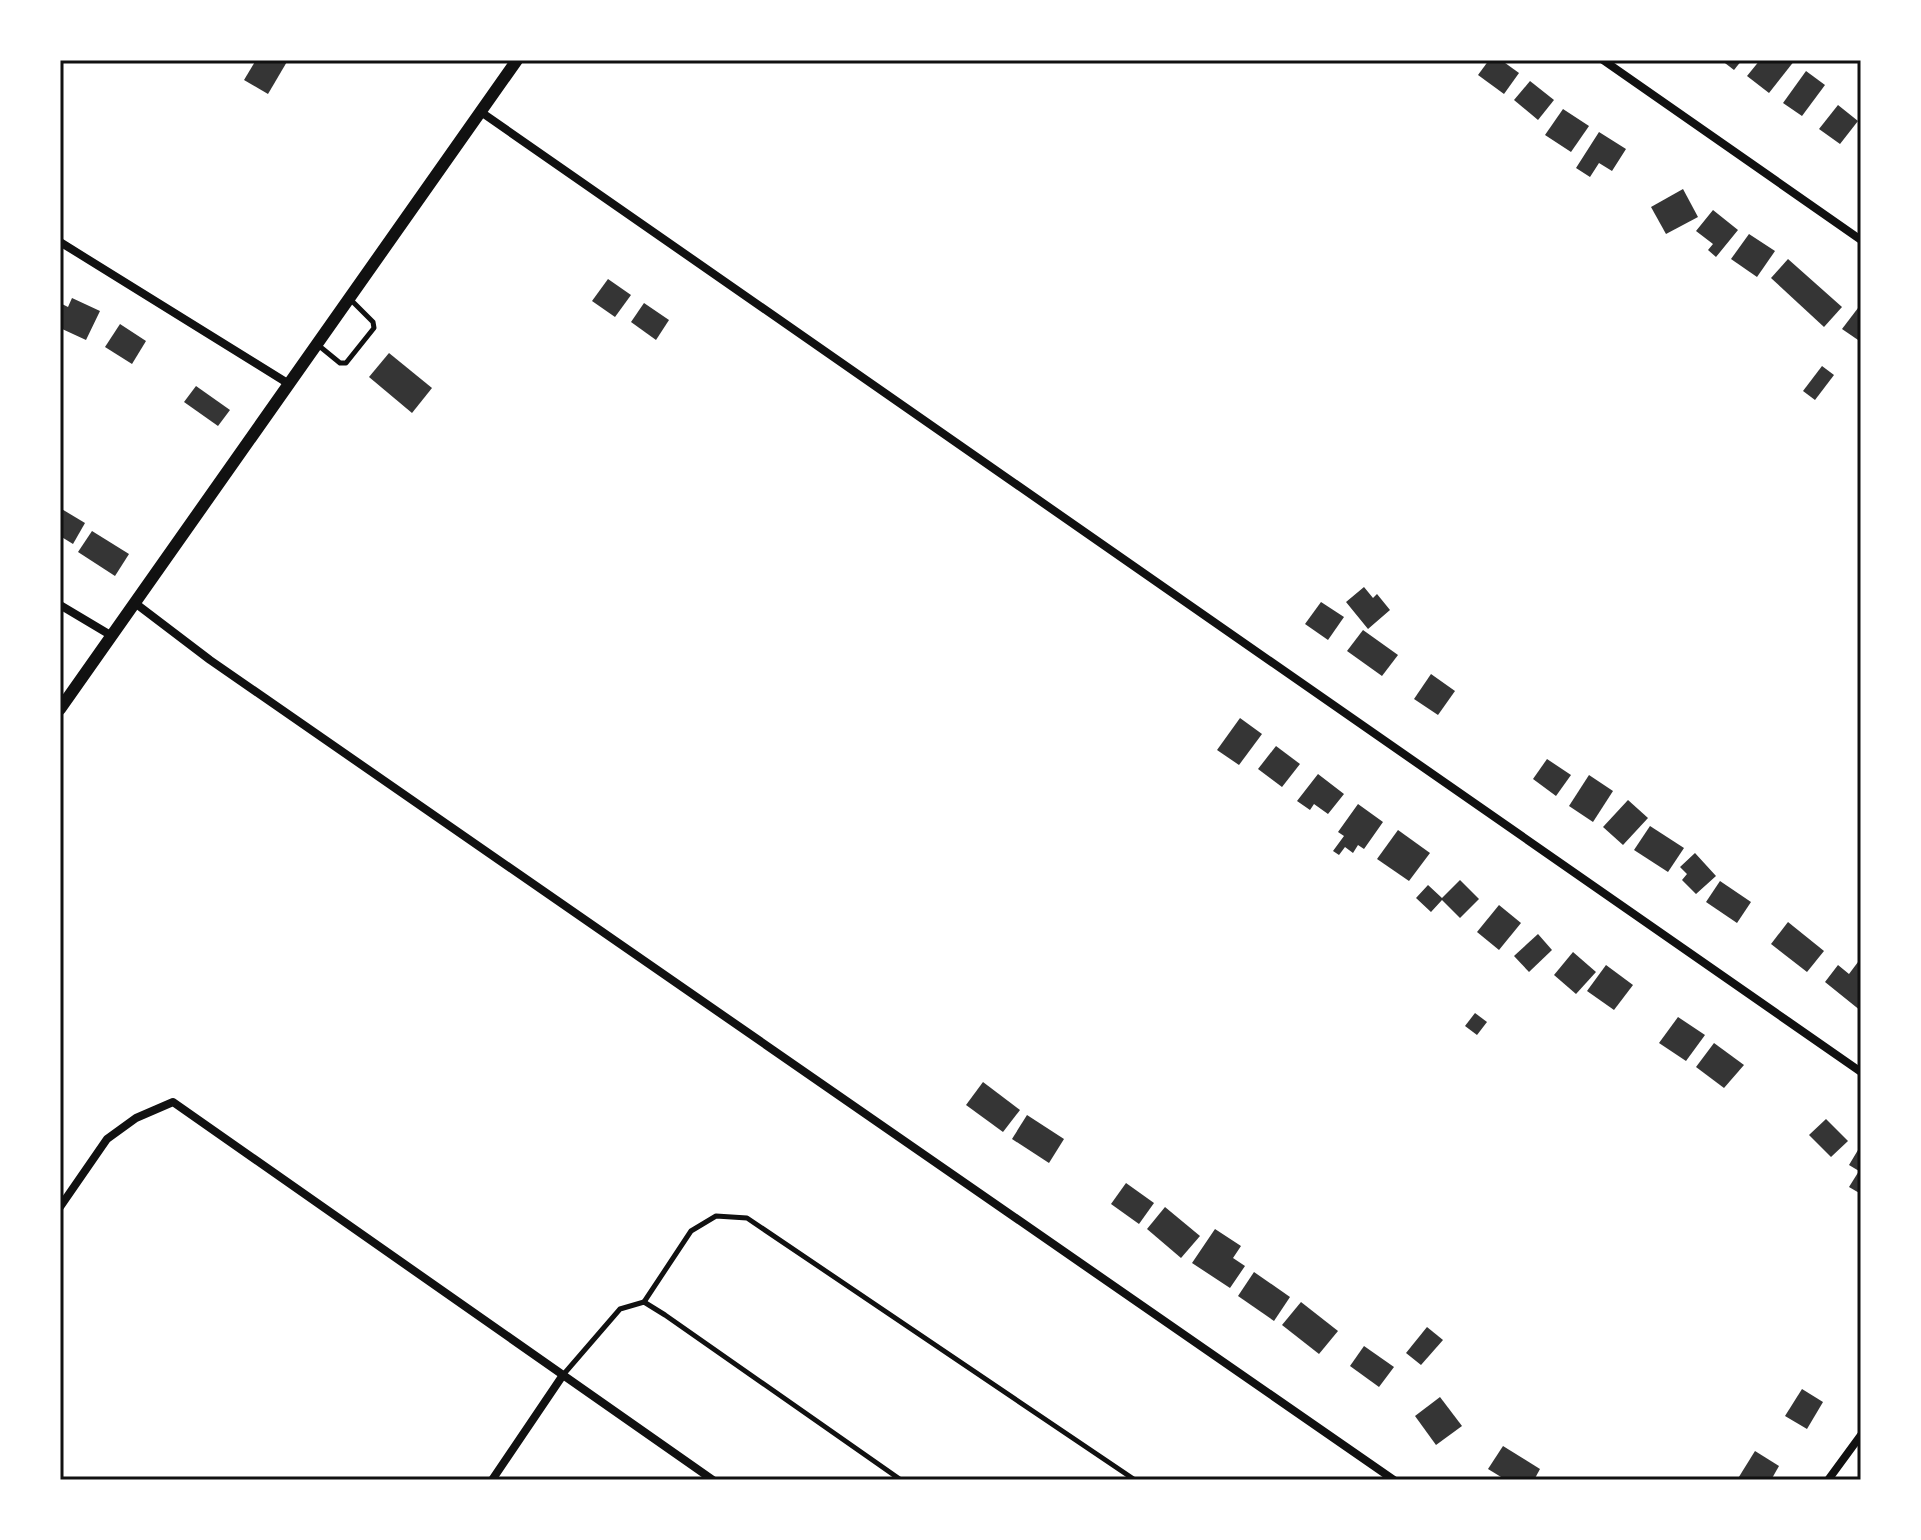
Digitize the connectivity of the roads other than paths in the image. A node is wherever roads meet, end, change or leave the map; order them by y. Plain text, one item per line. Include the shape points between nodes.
1 (517, 60) edge
2 (1603, 60) edge
3 (481, 112) junction
4 (1861, 240) edge
5 (60, 242) edge
6 (349, 299) junction
7 (317, 344) junction
8 (289, 384) junction
9 (135, 603) junction
10 (60, 605) edge
11 (112, 636) junction
12 (60, 709) edge
13 (1861, 1072) edge
14 (60, 1207) edge
15 (644, 1302) junction
16 (563, 1375) junction
17 (1861, 1435) edge
18 (492, 1480) edge
19 (713, 1480) edge
20 (901, 1480) edge
21 (1135, 1480) edge
22 (1394, 1480) edge
23 (1828, 1480) edge

1 - 3 street
2 - 4 street
3 - 6 street
3 - 13 street
5 - 8 street
6 - 7 street
6 - 7 lane via 374,328 346,363
7 - 8 street
8 - 9 street
9 - 11 street
9 - 22 street
10 - 11 street
11 - 12 street
14 - 16 street via 107,1139 136,1118 173,1102
15 - 16 lane via 620,1309
15 - 20 lane
15 - 21 lane via 691,1231 716,1216 747,1218
16 - 18 street
16 - 19 street
17 - 23 street

